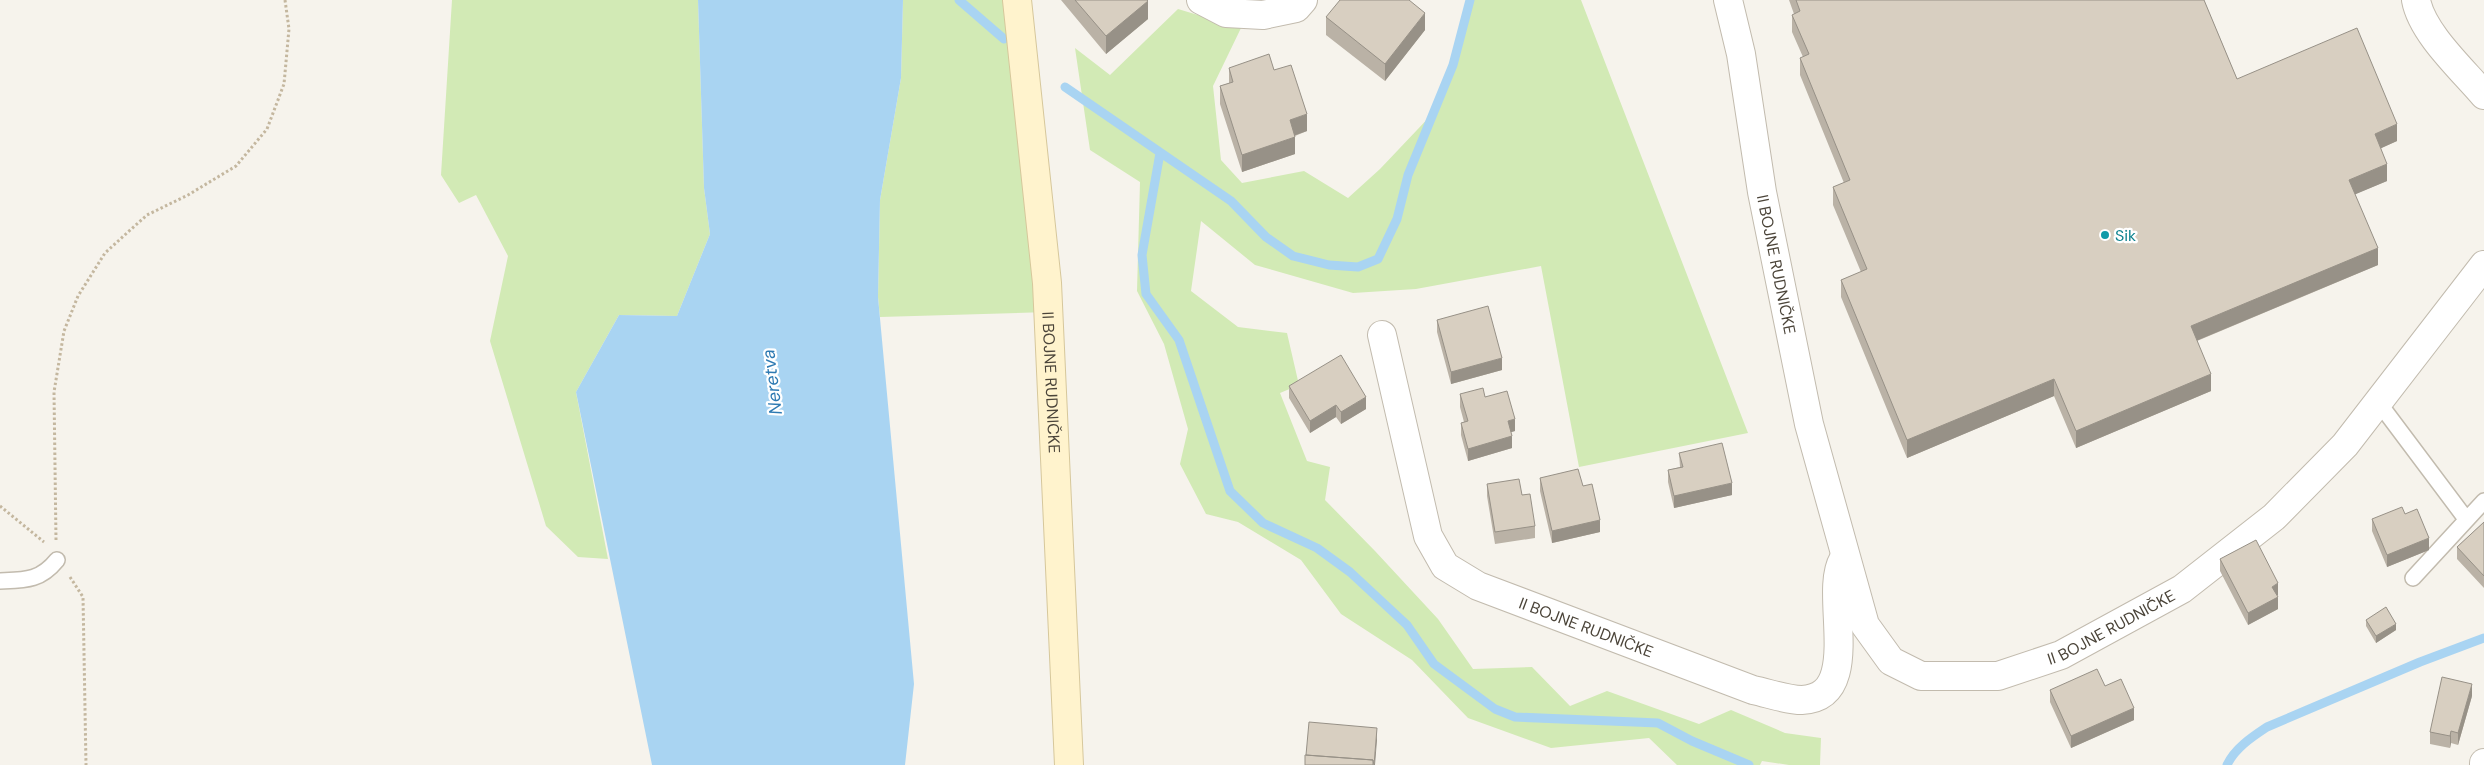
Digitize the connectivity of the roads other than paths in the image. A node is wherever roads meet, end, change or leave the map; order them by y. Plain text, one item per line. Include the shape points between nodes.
1 (1016, 0) edge
2 (1201, 0) edge
3 (1303, 0) edge
4 (1728, 0) edge
5 (2416, 0) edge
6 (2484, 96) edge
7 (2484, 266) edge
8 (1382, 335) dead end
9 (2379, 403) junction
10 (2484, 501) edge
11 (2466, 519) junction
12 (1846, 554) junction
13 (57, 560) road end
14 (2412, 578) dead end
15 (0, 581) edge
16 (1069, 765) edge

1 - 16 street, II BOJNE RUDNIČKE via 1047,283
2 - 3 street via 1226,13 1263,15 1296,8
4 - 12 street, II BOJNE RUDNIČKE via 1741,54 1762,192 1809,424
5 - 6 street via 2418,14 2432,34
7 - 9 street, II BOJNE RUDNIČKE
8 - 12 street, II BOJNE RUDNIČKE via 1428,536 1445,566 1478,586 1753,690 1800,700 1814,698 1831,684 1839,658 1837,578
9 - 11 lane
9 - 12 street, II BOJNE RUDNIČKE via 2345,445 2274,517 2182,589 2061,656 1998,676 1921,676 1891,661 1865,625
10 - 11 lane
11 - 14 lane
13 - 15 lane via 47,573 30,579

